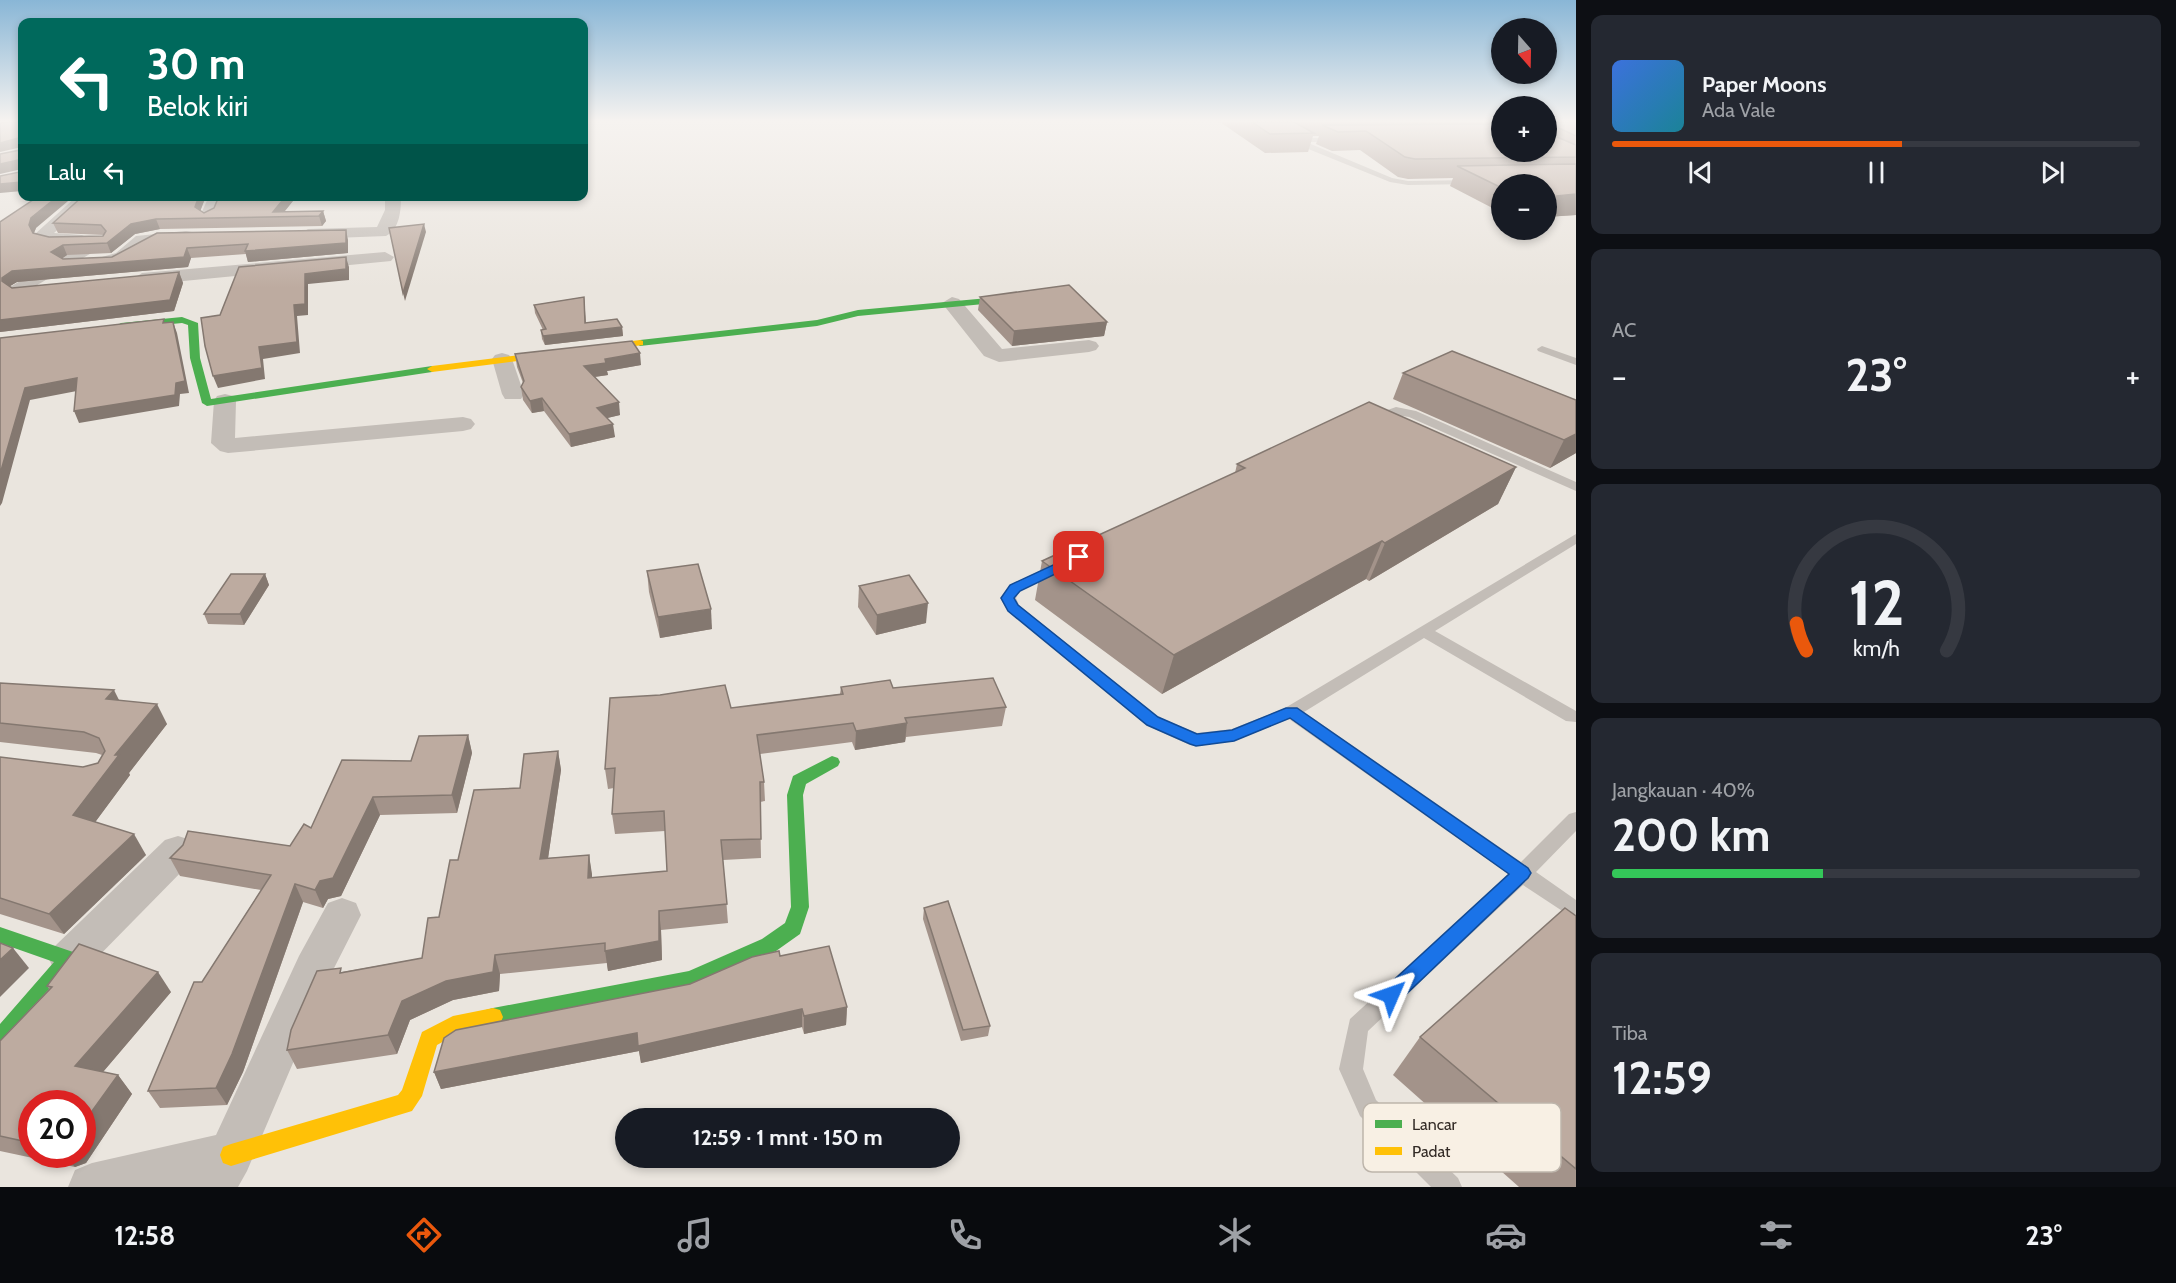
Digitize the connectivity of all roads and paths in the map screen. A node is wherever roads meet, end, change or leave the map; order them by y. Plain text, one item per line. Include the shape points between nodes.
1 (1384, 177) edge
2 (1480, 182) edge
3 (81, 201) edge
4 (215, 201) edge
5 (393, 201) edge
6 (208, 216) edge
7 (290, 234) edge
8 (207, 235) edge
9 (385, 257) dead end
10 (67, 262) junction
11 (119, 281) edge
12 (57, 287) edge
13 (7, 295) edge
14 (1022, 298) edge
15 (952, 303) junction
16 (106, 328) edge
17 (1089, 346) dead end
18 (1542, 349) dead end
19 (502, 359) junction
20 (1576, 362) edge
21 (513, 394) dead end
22 (225, 401) junction
23 (463, 424) dead end
24 (1358, 424) edge
25 (1576, 487) edge
26 (1576, 538) edge
27 (1068, 562) edge
28 (1424, 631) junction
29 (1292, 712) junction
30 (1572, 717) dead end
31 (832, 762) dead end
32 (1576, 819) edge
33 (178, 851) edge
34 (1522, 873) junction
35 (1576, 911) edge
36 (342, 915) dead end
37 (0, 935) edge
38 (69, 959) junction
39 (0, 1039) edge
40 (1366, 1103) edge
41 (221, 1171) edge
42 (1434, 1172) edge
43 (92, 1187) edge
44 (1449, 1187) edge

1 - 2 lane via 1408,183
3 - 10 street via 43,234 53,240 99,241
4 - 6 street
5 - 7 street via 386,229 380,232
8 - 10 street via 150,237 116,260
9 - 11 street
10 - 13 street
12 - 13 street
14 - 15 street
15 - 17 street via 991,352 999,356
15 - 19 street
16 - 22 street via 190,321 207,404
18 - 20 lane
19 - 21 street
19 - 22 street
22 - 23 street via 223,443 228,446
24 - 25 lane via 1379,414 1412,414
26 - 28 lane
27 - 29 lane via 1015,588 1008,598 1013,608 1152,721 1196,740 1234,735
28 - 29 lane
28 - 30 lane
29 - 34 lane
31 - 41 street via 799,780 795,795 800,907 792,928 769,945 691,979 453,1026 429,1040 411,1096 404,1104
32 - 34 lane
33 - 38 street
34 - 35 lane
34 - 40 lane via 1358,1026 1351,1069
36 - 41 street via 313,969
37 - 38 street
38 - 39 street
41 - 43 street
42 - 44 lane

